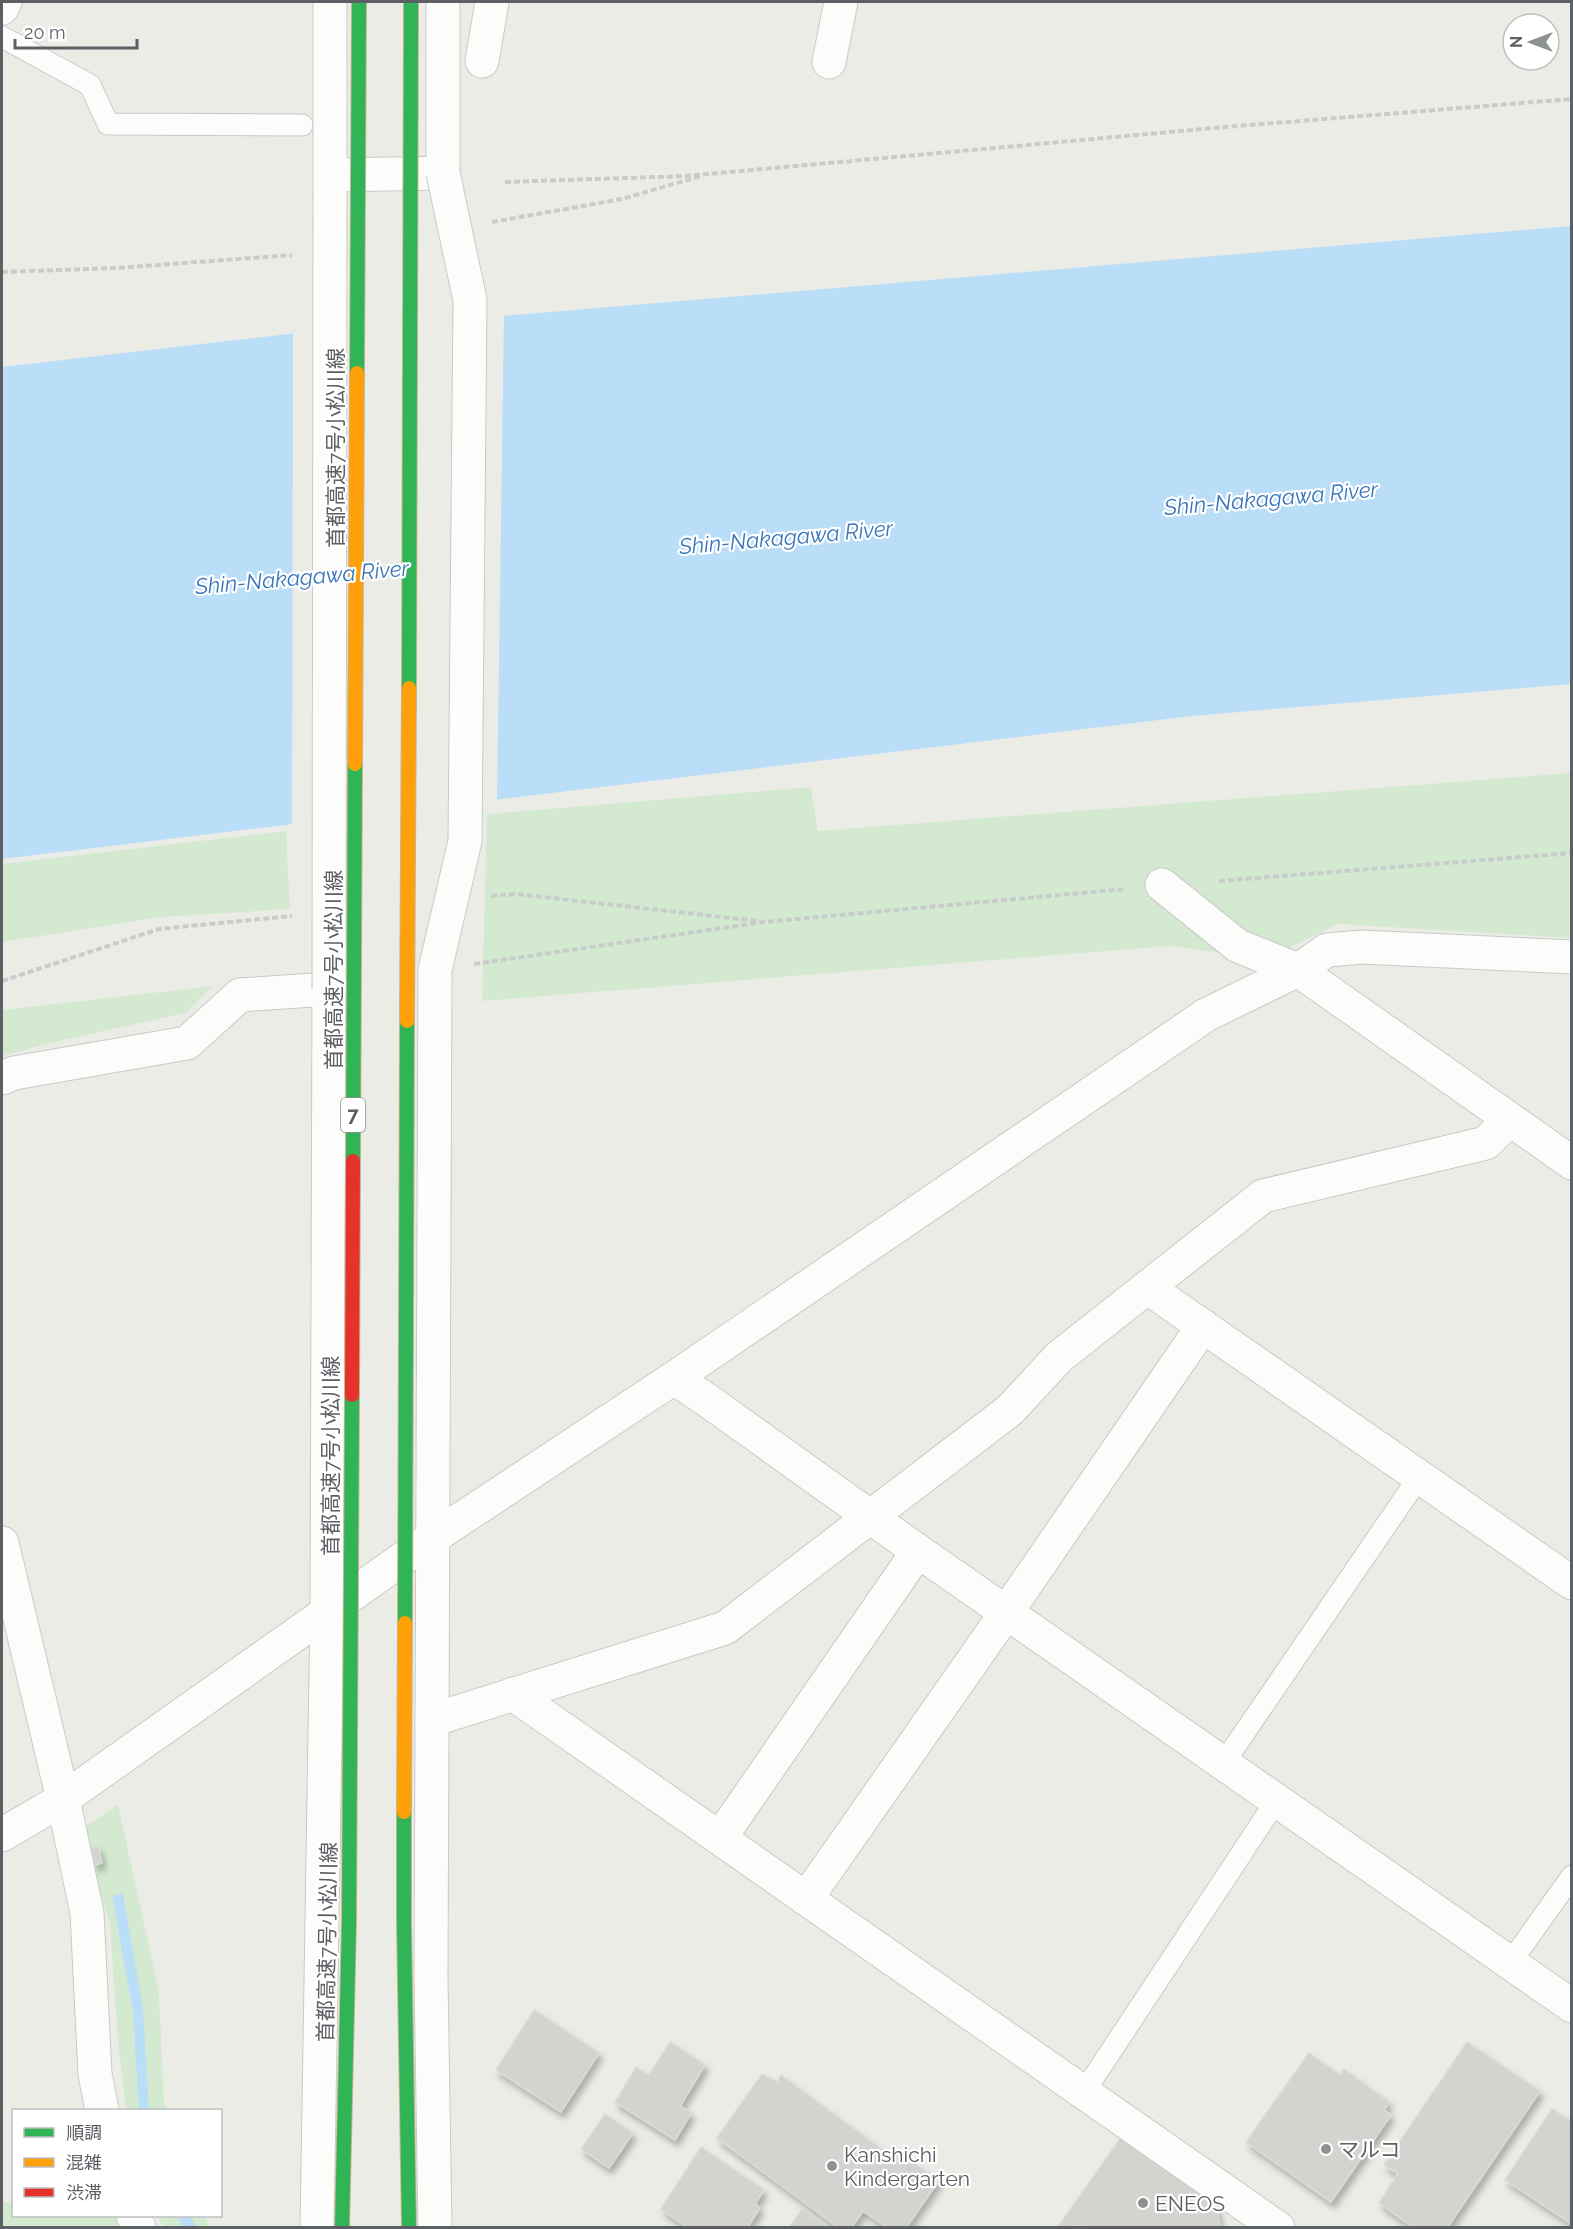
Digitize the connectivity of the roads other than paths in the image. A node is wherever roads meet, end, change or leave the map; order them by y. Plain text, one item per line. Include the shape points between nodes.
1 (5, 2) edge
2 (330, 2) edge
3 (359, 2) edge
4 (411, 2) edge
5 (443, 2) edge
6 (492, 2) edge
7 (841, 2) edge
8 (2, 7) edge
9 (2, 37) edge
10 (482, 61) dead end
11 (830, 62) dead end
12 (302, 125) dead end
13 (443, 174) junction
14 (330, 184) junction
15 (1162, 885) dead end
16 (1572, 957) edge
17 (1298, 970) junction
18 (328, 988) junction
19 (2, 1078) edge
20 (1509, 1120) junction
21 (1572, 1163) edge
22 (1148, 1288) junction
23 (1203, 1326) junction
24 (674, 1378) junction
25 (1419, 1477) junction
26 (869, 1517) junction
27 (432, 1538) junction
28 (2, 1543) edge
29 (918, 1551) junction
30 (1571, 1582) edge
31 (327, 1611) junction
32 (1006, 1613) junction
33 (513, 1694) junction
34 (432, 1719) junction
35 (1223, 1764) junction
36 (63, 1799) junction
37 (1276, 1801) junction
38 (2, 1835) edge
39 (720, 1838) junction
40 (1572, 1876) edge
41 (806, 1899) junction
42 (1510, 1963) junction
43 (1572, 2006) edge
44 (1084, 2092) junction
45 (102, 2109) edge
46 (1236, 2212) edge
47 (316, 2228) edge
48 (342, 2228) edge
49 (409, 2228) edge
50 (435, 2228) edge
51 (1278, 2228) edge

1 - 8 street
2 - 14 street
3 - 48 highway, 首都高速7号小松川線 / 7, bridge via 349,1922
4 - 49 highway, bridge via 405,1886
5 - 13 street
6 - 10 street
7 - 11 street
9 - 12 lane via 90,85 108,124
13 - 14 street
13 - 27 street, bridge via 470,300 466,830 435,970
14 - 18 street, bridge
15 - 17 street via 1238,946
16 - 17 street via 1362,947 1327,950
17 - 20 street
17 - 24 street via 1206,1015
18 - 19 street via 240,995 187,1043 14,1072
18 - 31 street
20 - 21 street
20 - 22 street via 1486,1143 1263,1196
22 - 23 street
22 - 26 street via 1059,1357 1011,1410
23 - 25 street
23 - 32 street
24 - 26 street
24 - 27 street
25 - 30 street
25 - 35 lane
26 - 29 street
26 - 33 street via 725,1628
27 - 31 street
27 - 34 street
28 - 36 street
29 - 32 street
29 - 39 street
31 - 36 street
31 - 47 street
32 - 35 street
32 - 41 street
33 - 34 street
33 - 39 street
34 - 50 street
35 - 37 street
36 - 38 street
36 - 45 street via 87,1913 95,2074
37 - 42 street
37 - 44 lane
39 - 41 street
40 - 42 lane
41 - 44 street
42 - 43 street
44 - 46 street
46 - 51 street

